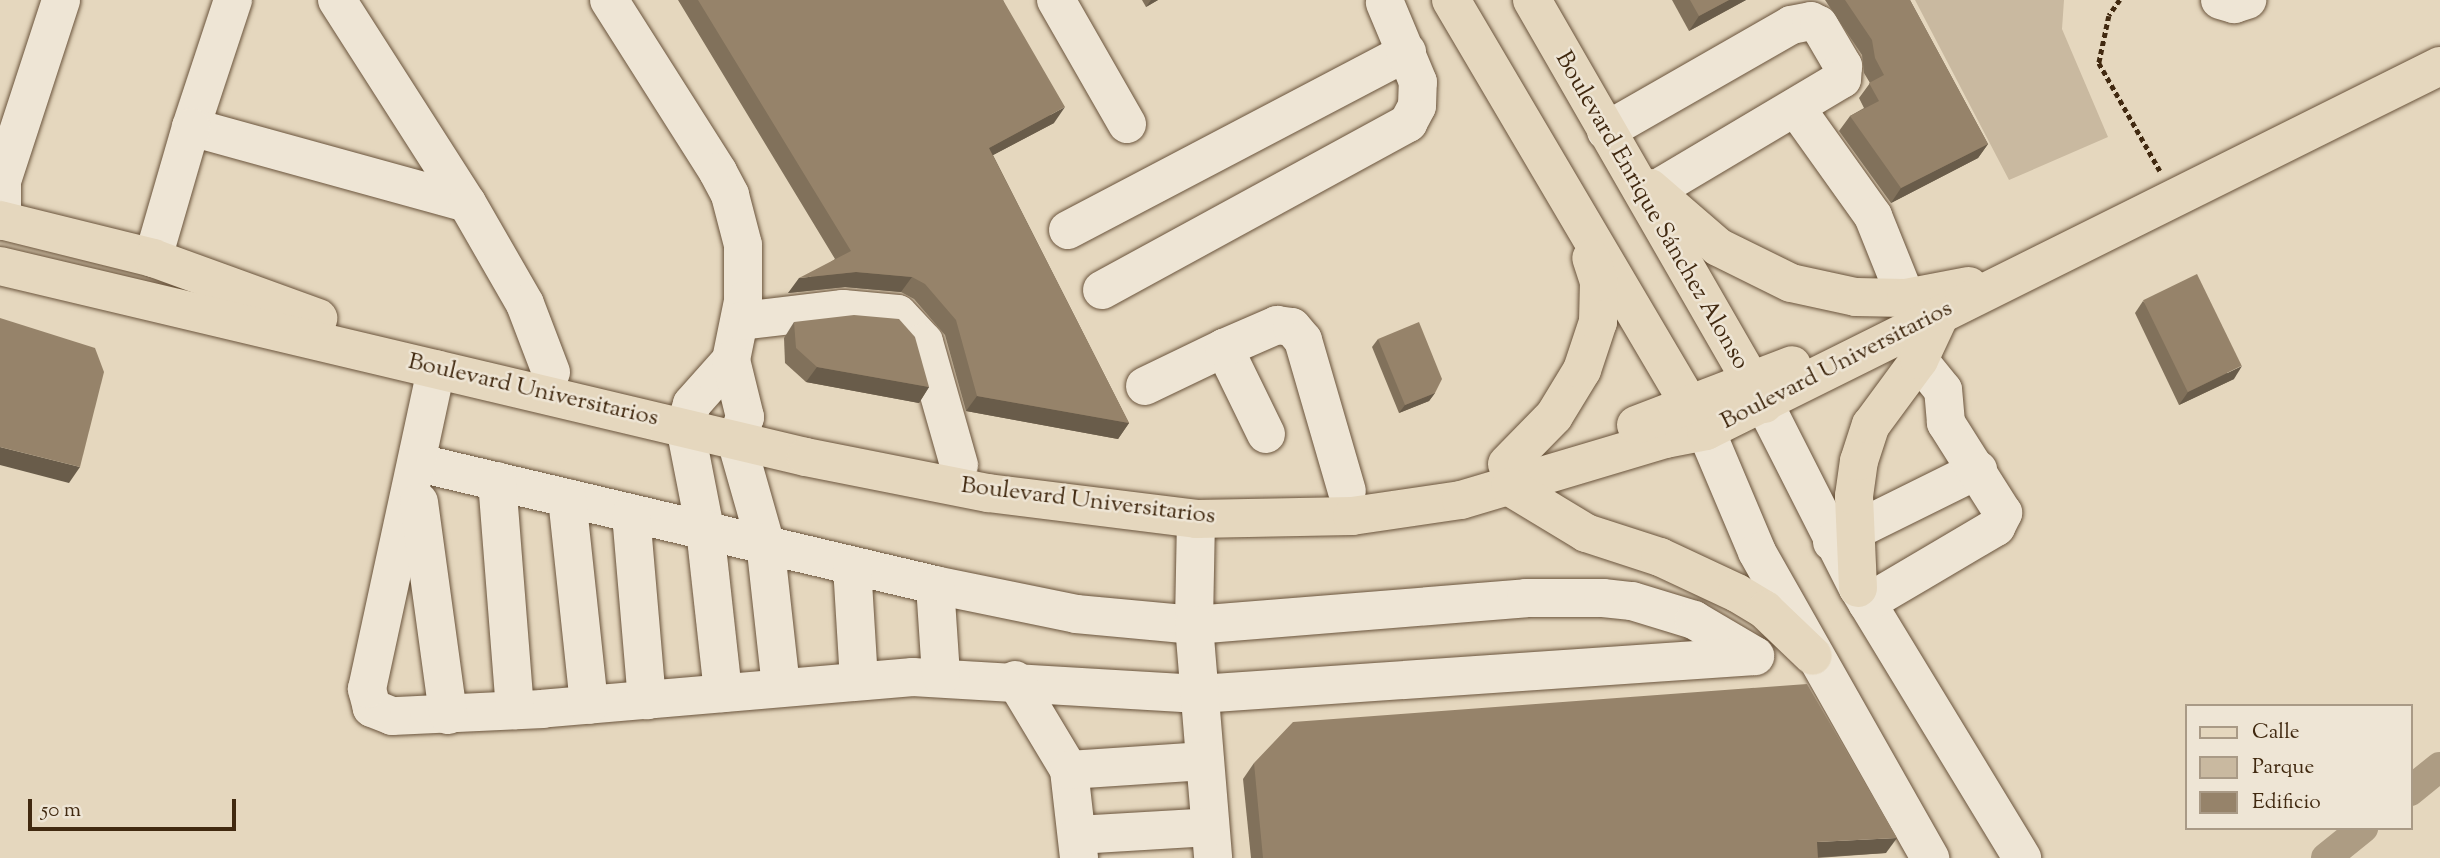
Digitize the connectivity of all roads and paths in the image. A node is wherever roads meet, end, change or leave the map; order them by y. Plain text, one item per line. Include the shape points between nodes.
1 (61, 0) edge
2 (233, 0) edge
3 (337, 0) edge
4 (609, 0) edge
5 (1056, 0) edge
6 (1451, 0) edge
7 (1532, 0) edge
8 (2120, 0) edge
9 (2220, 0) edge
10 (2247, 0) edge
11 (1385, 3) dead end
12 (1407, 52) junction
13 (2440, 63) edge
14 (1796, 108) junction
15 (1127, 124) dead end
16 (191, 127) junction
17 (1606, 131) junction
18 (1643, 184) junction
19 (2174, 194) junction
20 (467, 202) junction
21 (1, 220) edge
22 (1579, 222) junction
23 (1068, 230) dead end
24 (153, 258) junction
25 (0, 266) edge
26 (1974, 285) junction
27 (1102, 290) dead end
28 (1906, 299) junction
29 (1940, 315) junction
30 (741, 321) junction
31 (300, 325) junction
32 (1224, 348) junction
33 (731, 360) junction
34 (1919, 360) junction
35 (436, 369) junction
36 (551, 372) junction
37 (1145, 386) dead end
38 (1757, 394) junction
39 (689, 415) junction
40 (1697, 419) junction
41 (741, 428) junction
42 (1266, 434) dead end
43 (958, 465) junction
44 (417, 470) junction
45 (1978, 470) junction
46 (1508, 475) junction
47 (496, 481) junction
48 (1347, 491) junction
49 (567, 498) junction
50 (631, 514) junction
51 (1196, 519) junction
52 (705, 529) junction
53 (1843, 536) junction
54 (765, 542) junction
55 (852, 566) junction
56 (934, 585) junction
57 (1862, 596) junction
58 (1194, 625) junction
59 (1755, 656) junction
60 (1818, 663) junction
61 (941, 676) junction
62 (859, 680) junction
63 (1015, 680) junction
64 (781, 687) junction
65 (723, 693) junction
66 (1199, 694) junction
67 (647, 700) junction
68 (589, 705) junction
69 (515, 710) junction
70 (448, 715) junction
71 (1205, 761) junction
72 (1069, 770) junction
73 (1212, 843) edge
74 (1078, 847) edge
75 (1930, 858) edge
76 (2022, 858) edge

1 - 21 street via 2,181
2 - 16 street
3 - 20 street
4 - 30 street via 730,195 744,256
5 - 15 street
6 - 22 main road
7 - 17 main road, Boulevard Enrique Sánchez Alonso
8 - 19 path via 2109,16 2099,63
9 - 10 street via 2234,4
11 - 12 street
12 - 23 street
12 - 27 street via 1419,95 1414,115 1399,131
13 - 19 main road, Boulevard Universitarios
13 - 29 main road, Boulevard Universitarios
14 - 17 street via 1837,84 1844,72 1819,25 1811,21 1791,25
14 - 18 street
14 - 28 street via 1873,216
16 - 20 street
16 - 24 street
17 - 18 main road, Boulevard Enrique Sánchez Alonso
18 - 28 main road via 1718,247 1791,283 1856,297
18 - 38 main road, Boulevard Enrique Sánchez Alonso
19 - 26 main road, Boulevard Universitarios
20 - 36 street via 525,304
21 - 24 main road, Boulevard Universitarios
22 - 40 main road
22 - 46 main road via 1599,282 1592,346 1554,416
24 - 31 main road, Boulevard Universitarios
25 - 31 main road, Boulevard Universitarios
26 - 28 main road
26 - 38 main road, Boulevard Universitarios
29 - 34 main road
29 - 38 main road, Boulevard Universitarios
30 - 33 street
30 - 43 street via 844,309 898,314 924,342
31 - 35 main road, Boulevard Universitarios
31 - 36 main road, Boulevard Universitarios
32 - 37 street
32 - 42 street
32 - 48 street via 1277,325 1292,327 1303,340
33 - 39 street
33 - 41 street
34 - 45 street via 1943,390 1946,423
34 - 53 main road via 1871,425
35 - 39 main road, Boulevard Universitarios
35 - 44 street
36 - 39 main road, Boulevard Universitarios
38 - 40 main road, Boulevard Universitarios
38 - 53 street, Boulevard Enrique Sánchez Alonso
39 - 41 main road, Boulevard Universitarios
39 - 52 street
40 - 46 main road, Boulevard Universitarios via 1665,439
40 - 60 street via 1757,552
41 - 43 main road, Boulevard Universitarios
41 - 51 main road, Boulevard Universitarios via 988,493
41 - 54 street
43 - 48 main road, Boulevard Universitarios via 1121,489 1193,494
44 - 47 street
44 - 70 street
44 - 70 street via 368,696 372,708 392,716
45 - 53 street
45 - 57 street via 2003,513 1996,527
46 - 48 main road, Boulevard Universitarios
46 - 51 main road, Boulevard Universitarios via 1402,511 1296,520
46 - 60 main road via 1586,533 1660,557 1737,593 1765,610
47 - 49 street
47 - 69 street
49 - 50 street
49 - 68 street
50 - 52 street
50 - 67 street
51 - 58 street
52 - 54 street
52 - 65 street
53 - 57 main road
54 - 55 street
54 - 64 street
55 - 56 street
55 - 62 street
56 - 58 street via 1076,614
56 - 61 street
57 - 76 street
58 - 59 street via 1526,598 1603,598 1632,601 1693,620
58 - 66 street
59 - 60 street
59 - 66 street
60 - 75 street
61 - 62 street
61 - 63 street
62 - 64 street
63 - 66 street
63 - 72 street
64 - 65 street
65 - 67 street
66 - 71 street
67 - 68 street
68 - 69 street
69 - 70 street
71 - 72 street
71 - 73 street
72 - 74 street
73 - 74 street

